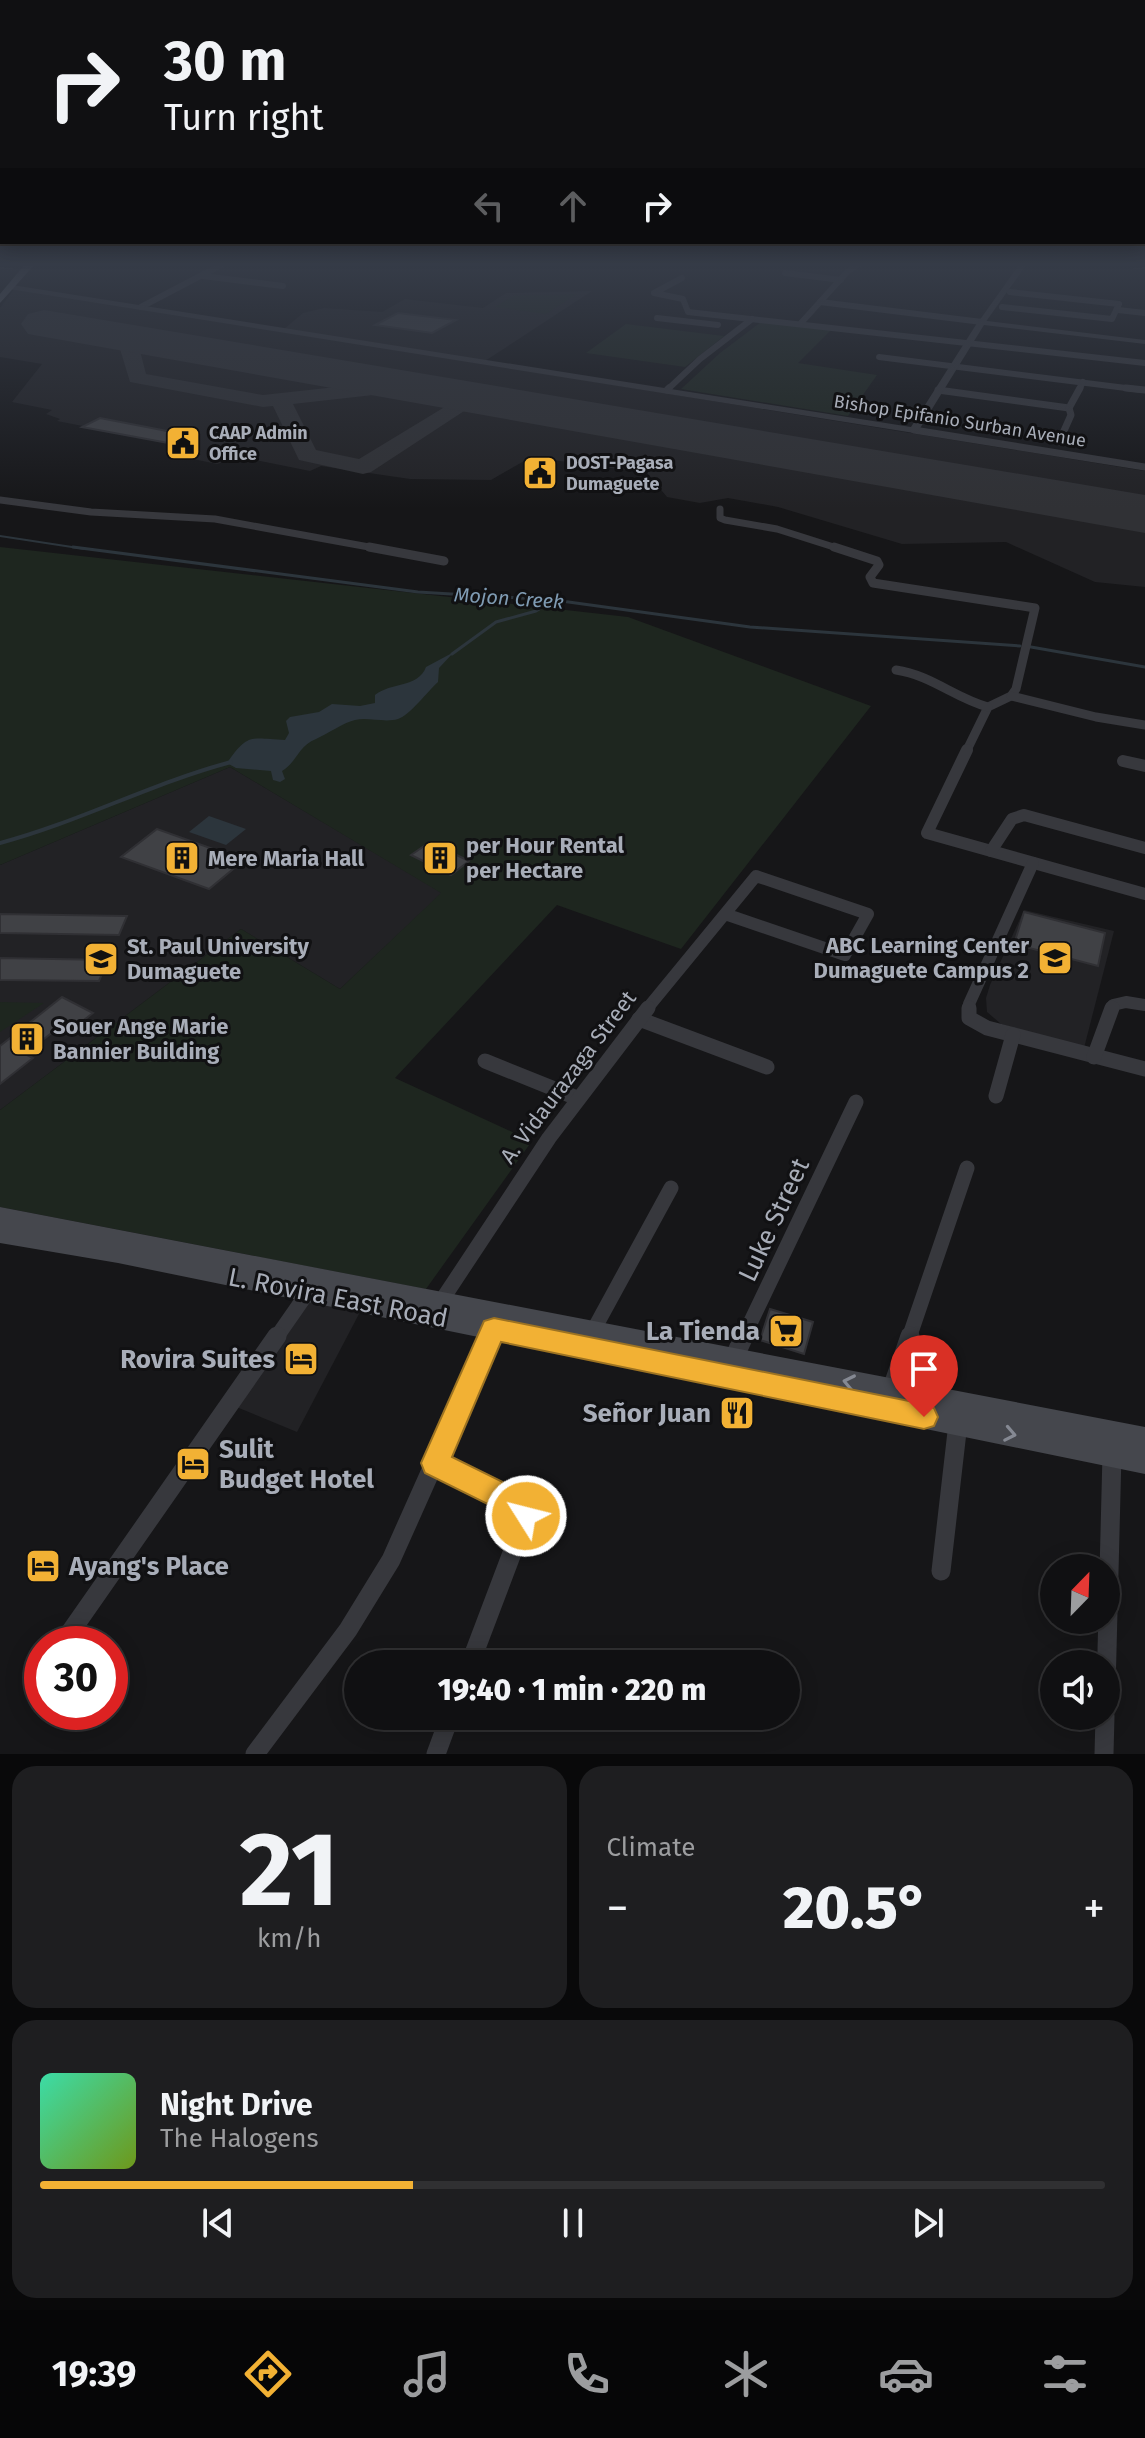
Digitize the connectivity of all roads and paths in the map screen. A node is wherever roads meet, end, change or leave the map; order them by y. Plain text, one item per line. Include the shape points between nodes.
1 (381, 345) edge
2 (719, 345) edge
3 (968, 345) edge
4 (985, 345) edge
5 (879, 357) dead end
6 (1145, 363) edge
7 (953, 367) junction
8 (1083, 382) junction
9 (667, 390) junction
10 (938, 390) junction
11 (1145, 390) edge
12 (1069, 408) junction
13 (914, 430) junction
14 (1059, 442) dead end
15 (1145, 467) edge
16 (0, 500) edge
17 (720, 509) dead end
18 (444, 561) dead end
19 (896, 670) dead end
20 (1011, 696) junction
21 (988, 707) junction
22 (1145, 725) edge
23 (1123, 761) dead end
24 (1145, 766) edge
25 (1145, 848) edge
26 (991, 851) junction
27 (1033, 863) junction
28 (1145, 894) edge
29 (725, 914) junction
30 (1145, 1005) edge
31 (639, 1019) junction
32 (1013, 1035) junction
33 (1094, 1057) junction
34 (485, 1061) dead end
35 (767, 1067) dead end
36 (1145, 1069) edge
37 (996, 1096) dead end
38 (577, 1098) junction
39 (856, 1102) dead end
40 (967, 1168) dead end
41 (671, 1188) dead end
42 (0, 1217) edge
43 (0, 1233) edge
44 (308, 1292) junction
45 (435, 1310) junction
46 (494, 1329) junction
47 (593, 1331) junction
48 (670, 1356) junction
49 (734, 1358) junction
50 (891, 1391) junction
51 (925, 1407) junction
52 (958, 1423) junction
53 (1145, 1440) edge
54 (1112, 1454) junction
55 (1145, 1461) edge
56 (435, 1463) junction
57 (941, 1571) dead end
58 (75, 1626) edge
59 (475, 1650) edge
60 (1107, 1650) edge
61 (445, 1730) edge
62 (1105, 1730) edge
63 (255, 1754) edge
64 (436, 1754) edge
65 (1104, 1754) edge

1 - 9 street, Bishop Epifanio Surban Avenue
2 - 9 street
3 - 7 street
4 - 6 street
5 - 7 street
7 - 8 street
7 - 10 street
8 - 11 street
8 - 12 street
9 - 13 street, Bishop Epifanio Surban Avenue
10 - 12 street
10 - 13 street
12 - 14 street
13 - 15 street, Bishop Epifanio Surban Avenue
16 - 18 street via 215,519
17 - 20 street via 725,520 777,529 877,561 870,577 873,583 1035,608
19 - 21 street via 927,675 965,701
20 - 21 street
20 - 22 street
21 - 26 street via 927,833
23 - 24 street
25 - 26 street via 1024,815 1012,819
26 - 27 street
27 - 28 street
27 - 32 street via 967,1011 976,1024
29 - 29 street, A. Vidaurazaga Street via 756,876 868,914 845,955
29 - 31 street, A. Vidaurazaga Street
30 - 33 street via 1113,1005
31 - 35 street
31 - 38 street, A. Vidaurazaga Street
32 - 33 street
32 - 37 street
33 - 36 street
34 - 38 street
38 - 45 street, A. Vidaurazaga Street
39 - 49 street, Luke Street
40 - 50 street
41 - 47 street
42 - 45 main road, L. Rovira East Road
43 - 44 main road, L. Rovira East Road
44 - 45 main road, L. Rovira East Road
44 - 58 street
45 - 46 main road, L. Rovira East Road
45 - 47 main road, L. Rovira East Road
46 - 48 main road, L. Rovira East Road
46 - 56 street
47 - 48 main road, L. Rovira East Road
48 - 49 main road, L. Rovira East Road
48 - 51 main road, L. Rovira East Road
50 -> 49 main road, L. Rovira East Road
50 - 51 main road, L. Rovira East Road
51 - 52 main road, L. Rovira East Road
51 - 53 main road, L. Rovira East Road
52 -> 54 main road, L. Rovira East Road
52 - 57 street
54 - 55 main road, L. Rovira East Road
54 - 60 street
56 - 59 street via 524,1508 526,1516
56 - 63 street via 391,1560 348,1630
61 - 64 street
62 - 65 street

